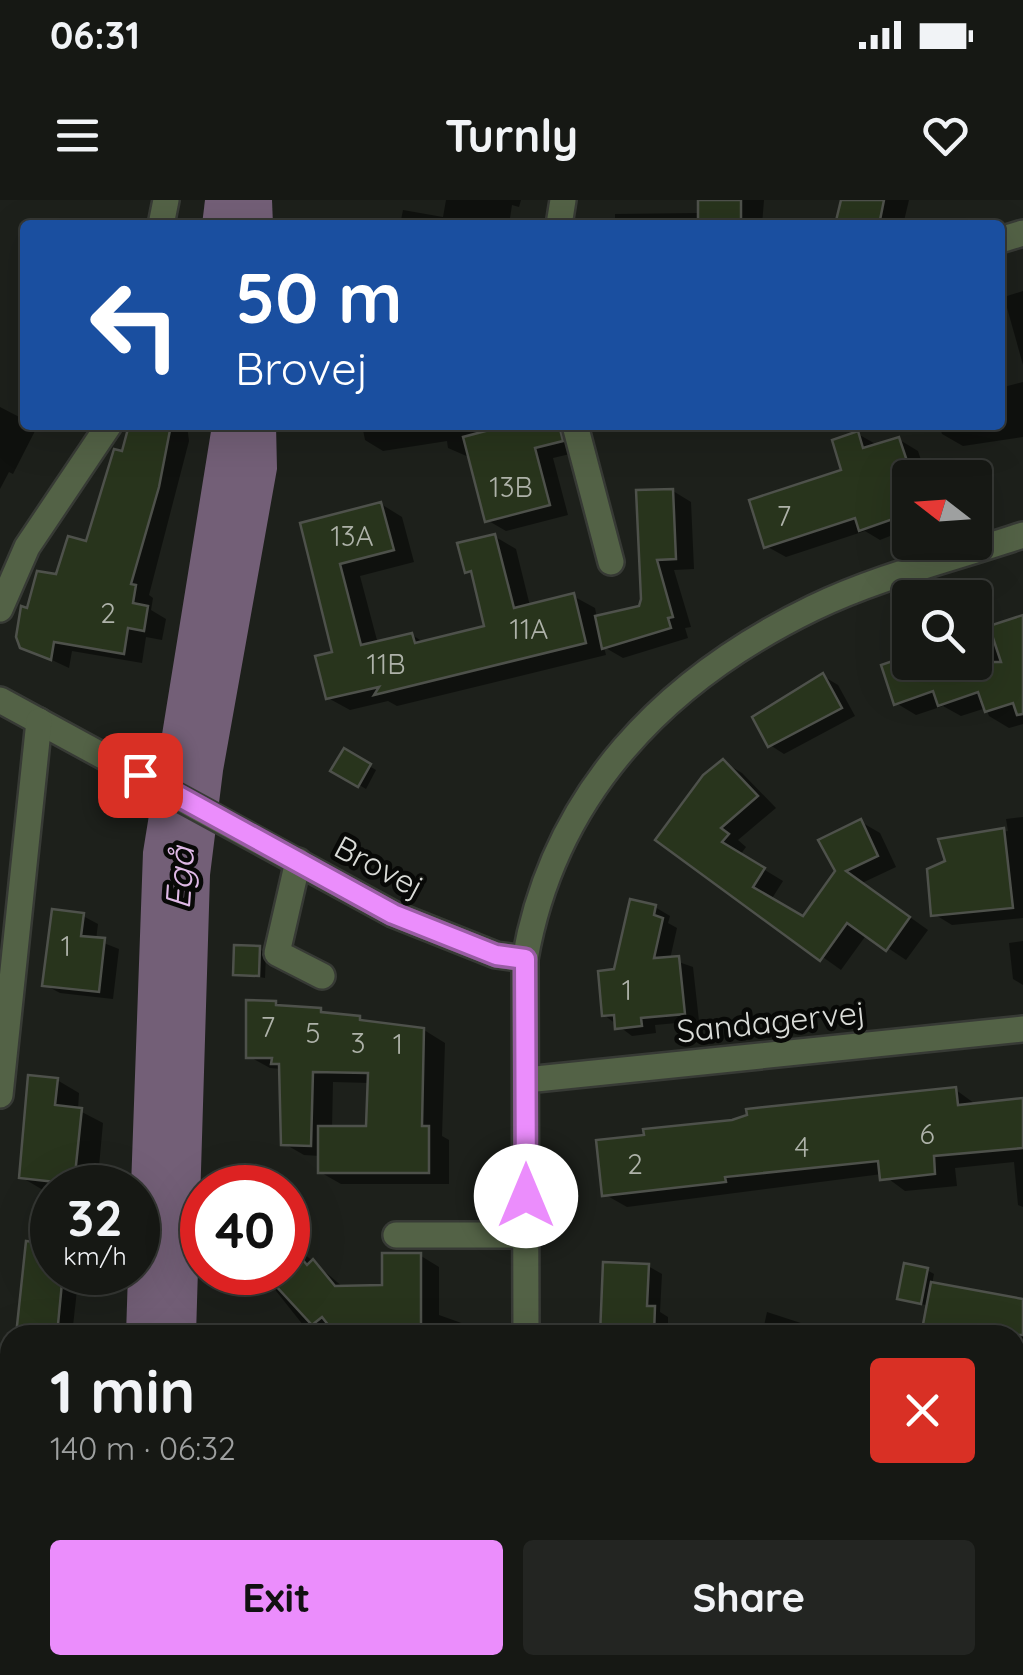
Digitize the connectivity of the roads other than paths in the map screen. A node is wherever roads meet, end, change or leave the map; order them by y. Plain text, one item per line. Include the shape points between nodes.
1 (106, 430) edge
2 (576, 430) edge
3 (1023, 535) edge
4 (611, 562) dead end
5 (0, 608) edge
6 (0, 700) edge
7 (39, 721) junction
8 (298, 861) junction
9 (525, 959) junction
10 (322, 976) dead end
11 (1023, 1029) edge
12 (526, 1080) junction
13 (0, 1095) edge
14 (396, 1234) dead end
15 (526, 1235) junction
16 (526, 1325) edge

1 - 5 street via 27,547
2 - 4 street
3 - 9 street via 817,606 747,643 671,697 572,818 534,908
6 - 7 street, Brovej
7 - 8 street, Brovej
7 - 13 street
8 - 9 street, Brovej via 393,914 496,955
8 - 10 street via 277,953
9 - 12 street
11 - 12 street, Sandagervej
12 - 15 street
14 - 15 street
15 - 16 street

